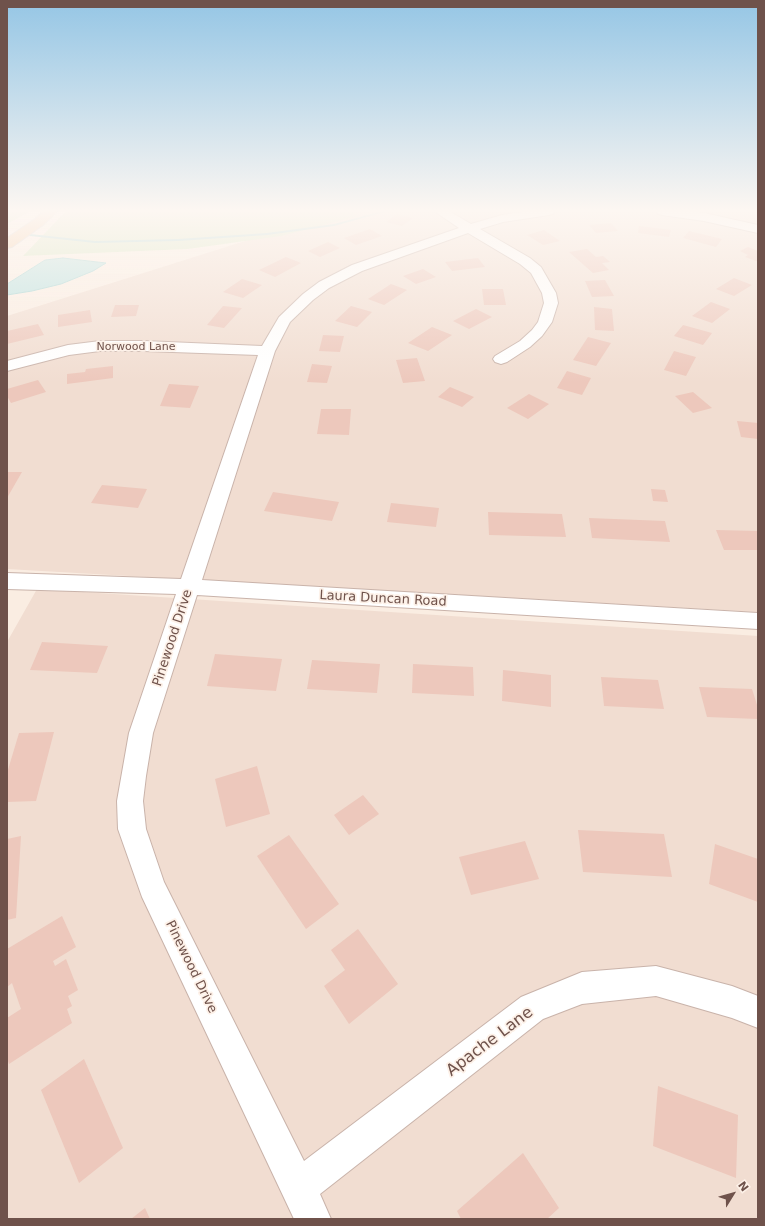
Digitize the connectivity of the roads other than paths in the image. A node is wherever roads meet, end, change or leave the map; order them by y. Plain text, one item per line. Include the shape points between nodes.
1 (357, 268) edge
2 (534, 268) edge
3 (267, 351) junction
4 (501, 359) dead end
5 (7, 366) edge
6 (7, 580) edge
7 (190, 587) junction
8 (758, 621) edge
9 (758, 1012) edge
10 (298, 1188) junction
11 (313, 1219) edge

1 - 3 street, Pinewood Drive via 324,286 289,314
2 - 4 street via 548,293 549,312 545,322 526,344
3 - 5 street, Norwood Lane via 100,346 68,350
3 - 7 street, Pinewood Drive
6 - 7 street, Laura Duncan Road
7 - 8 street, Laura Duncan Road
7 - 10 street, Pinewood Drive via 141,733 130,801 132,829 152,887
9 - 10 street, Apache Lane via 732,1002 656,982 582,988 532,1008
10 - 11 street, Pinewood Drive

